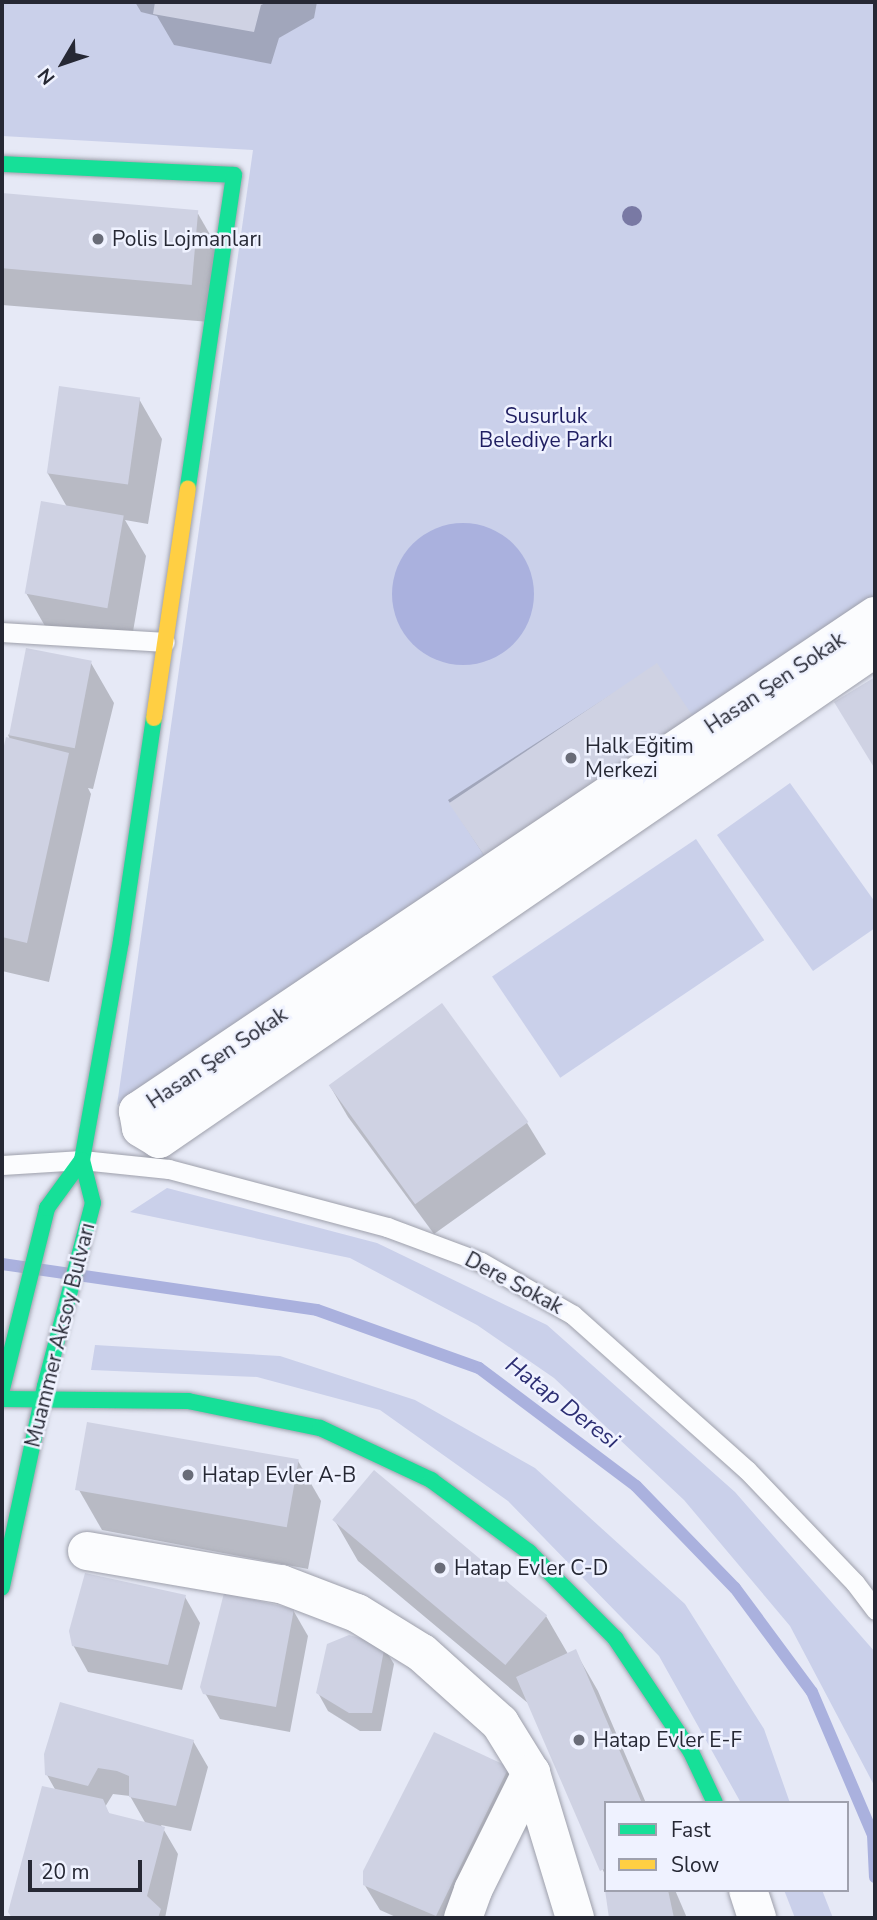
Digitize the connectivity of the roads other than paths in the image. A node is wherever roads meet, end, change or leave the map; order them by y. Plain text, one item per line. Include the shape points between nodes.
1 (2, 164) edge
2 (875, 616) edge
3 (2, 632) edge
4 (165, 642) junction
5 (875, 648) edge
6 (82, 1160) junction
7 (2, 1164) edge
8 (2, 1389) edge
9 (43, 1394) junction
10 (2, 1399) edge
11 (87, 1550) dead end
12 (2, 1587) edge
13 (875, 1610) edge
14 (531, 1773) junction
15 (714, 1801) edge
16 (749, 1892) edge
17 (463, 1918) edge
18 (575, 1918) edge
19 (757, 1918) edge

1 - 4 street via 234,175
2 - 5 street, Hasan Şen Sokak via 138,1111 141,1128 159,1139
3 - 4 lane
4 - 6 street via 121,941
6 - 7 lane, Dere Sokak
6 - 8 street, Muammer Aksoy Bulvarı via 47,1208
6 - 9 street, Muammer Aksoy Bulvarı via 93,1203
6 - 13 lane, Dere Sokak via 169,1169 387,1227 481,1262 573,1315 747,1470
9 - 10 street
9 - 12 street, Muammer Aksoy Bulvarı
9 - 15 street via 188,1401 320,1428 431,1480 528,1552 615,1638 691,1752
11 - 14 street via 281,1584 357,1613 449,1674 500,1723
14 - 17 street
14 - 18 street
16 - 19 street

